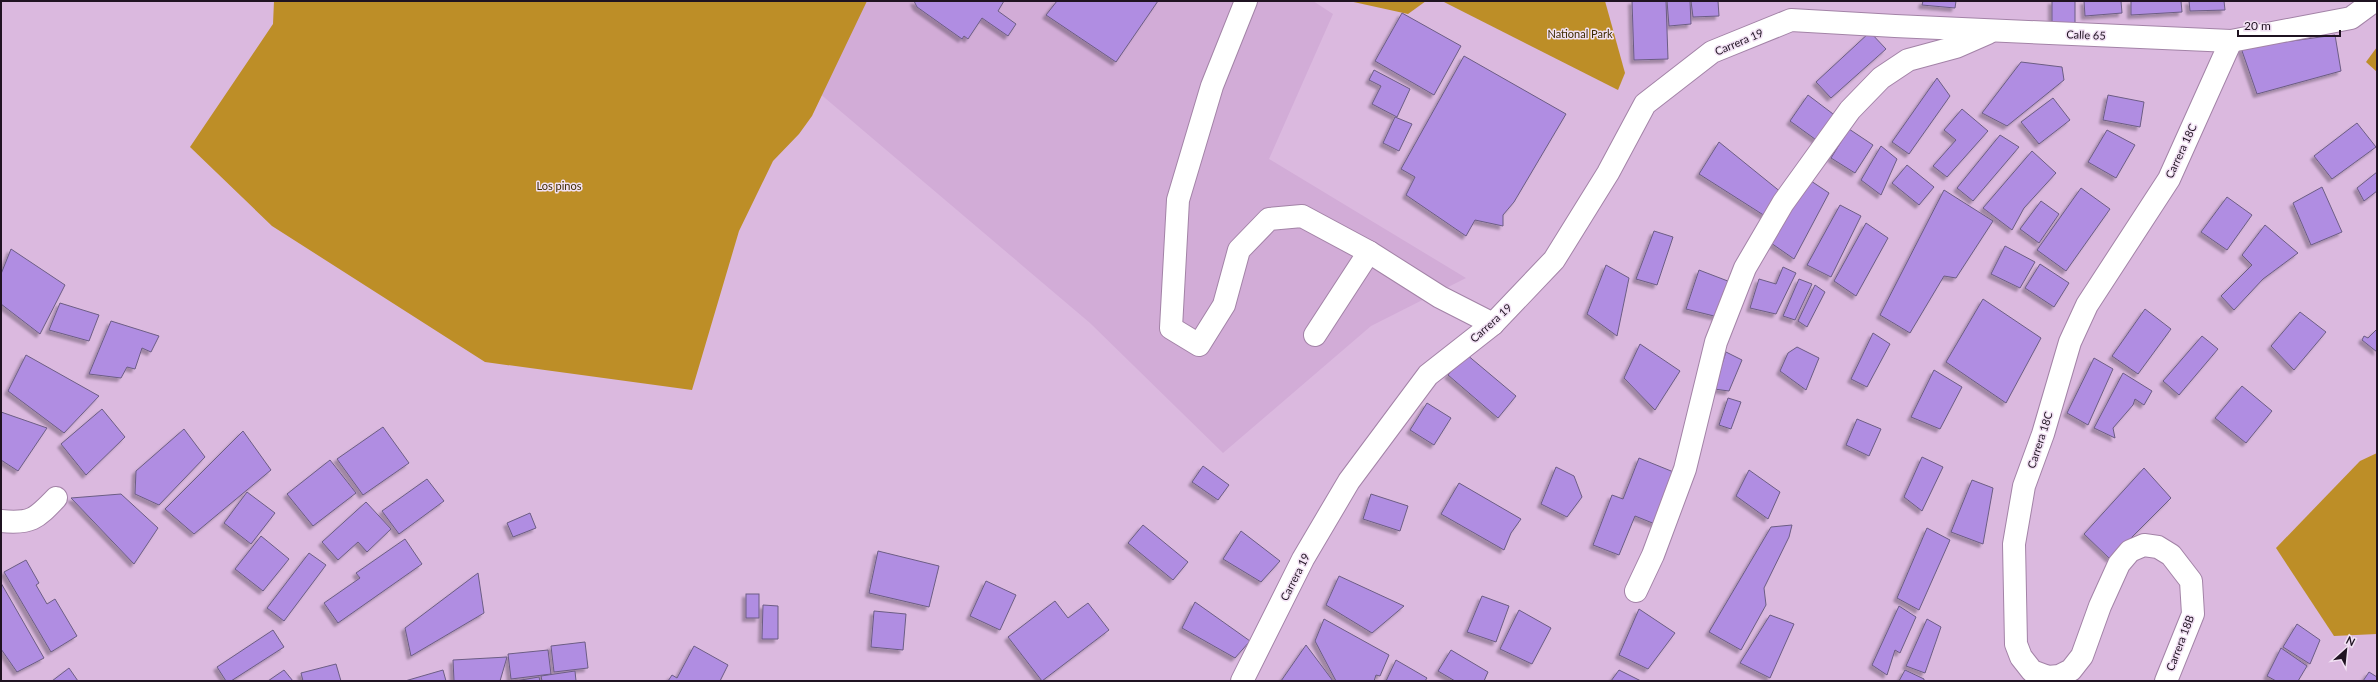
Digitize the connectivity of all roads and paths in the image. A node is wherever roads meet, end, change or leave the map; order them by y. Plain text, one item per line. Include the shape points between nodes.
1 (1246, 1) edge
2 (2374, 1) edge
3 (1791, 20) joint
4 (1992, 31) junction
5 (2231, 41) junction
6 (1369, 252) junction
7 (1493, 324) junction
8 (1315, 334) dead end
9 (56, 498) dead end
10 (1, 521) edge
11 (2158, 547) joint
12 (1636, 591) dead end
13 (1242, 681) edge
14 (2166, 681) edge

1 - 6 street via 1212,86 1178,200 1171,328 1199,346 1224,305 1239,250 1269,219 1302,216
2 - 5 street, Calle 65 via 2351,18
3 - 4 street, Calle 65
3 - 7 street, Carrera 19 via 1712,52 1645,104 1608,172 1554,260
4 - 5 street, Calle 65
4 - 12 street via 1956,47 1908,60 1881,78 1850,110 1783,203 1745,268 1716,342 1685,469 1653,555
5 - 11 street, Carrera 18C via 2169,179 2087,305 2070,342 2043,434 2024,486 2014,544 2016,644 2021,657 2032,671 2059,676 2071,670 2082,656 2119,564 2130,551 2144,545
6 - 7 street via 1440,297
6 - 8 street
7 - 13 street, Carrera 19 via 1428,375 1348,481 1303,559
9 - 10 street via 38,518 22,523
11 - 14 street, Carrera 18B via 2170,555 2190,581 2193,614

